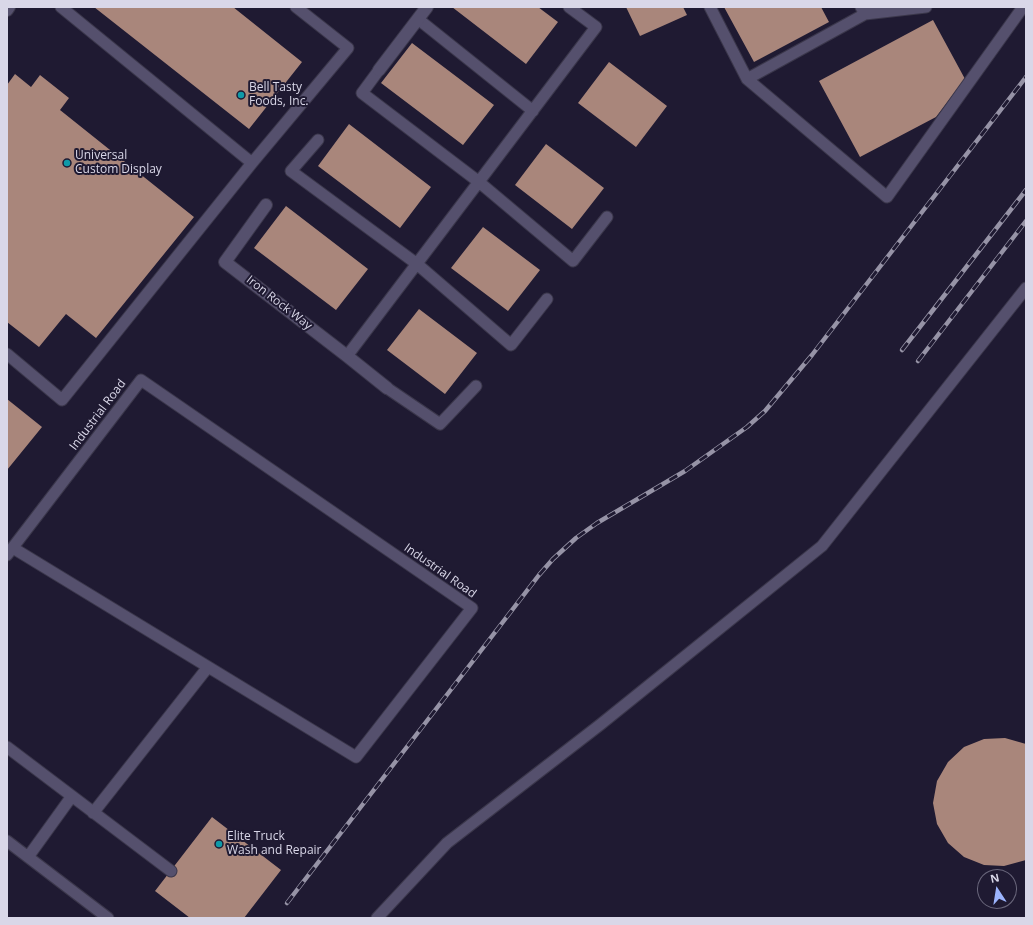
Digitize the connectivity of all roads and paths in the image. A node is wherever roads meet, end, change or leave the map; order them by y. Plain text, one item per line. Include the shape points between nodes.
1 (9, 7) edge
2 (61, 7) edge
3 (296, 7) edge
4 (427, 7) edge
5 (569, 7) edge
6 (710, 7) edge
7 (926, 7) edge
8 (1023, 7) edge
9 (7, 10) edge
10 (863, 10) edge
11 (418, 19) junction
12 (378, 70) joint
13 (747, 79) junction
14 (533, 111) junction
15 (318, 140) dead end
16 (252, 163) junction
17 (479, 182) junction
18 (266, 205) dead end
19 (607, 216) dead end
20 (417, 264) junction
21 (1026, 288) edge
22 (547, 299) dead end
23 (7, 354) edge
24 (347, 356) junction
25 (476, 386) dead end
26 (387, 388) joint
27 (10, 551) edge
28 (208, 667) junction
29 (7, 747) edge
30 (72, 796) junction
31 (93, 812) junction
32 (7, 841) edge
33 (28, 857) junction
34 (171, 871) dead end
35 (108, 918) edge
36 (377, 918) edge

1 - 9 street
2 - 16 lane
3 - 16 lane via 348,48
4 - 11 street
5 - 14 lane via 596,27
6 - 13 lane
7 - 10 lane
8 - 13 lane via 887,197
10 - 13 lane
11 - 12 street
11 - 14 lane
12 - 17 lane via 362,93
14 - 17 lane
15 - 20 lane via 291,171
16 - 23 lane via 62,400
17 - 19 lane via 572,261
17 - 20 lane
18 - 24 street, Iron Rock Way via 225,262
20 - 22 lane via 511,345
20 - 24 lane
21 - 36 lane via 822,546 601,724 447,843
24 - 26 street, Iron Rock Way
25 - 26 lane via 440,424
27 - 28 lane, Industrial Road
27 - 28 lane, Industrial Road via 141,380 472,608 356,757
28 - 31 lane
29 - 30 lane
30 - 31 lane
30 - 33 lane
31 - 34 lane
32 - 33 lane
33 - 35 lane

